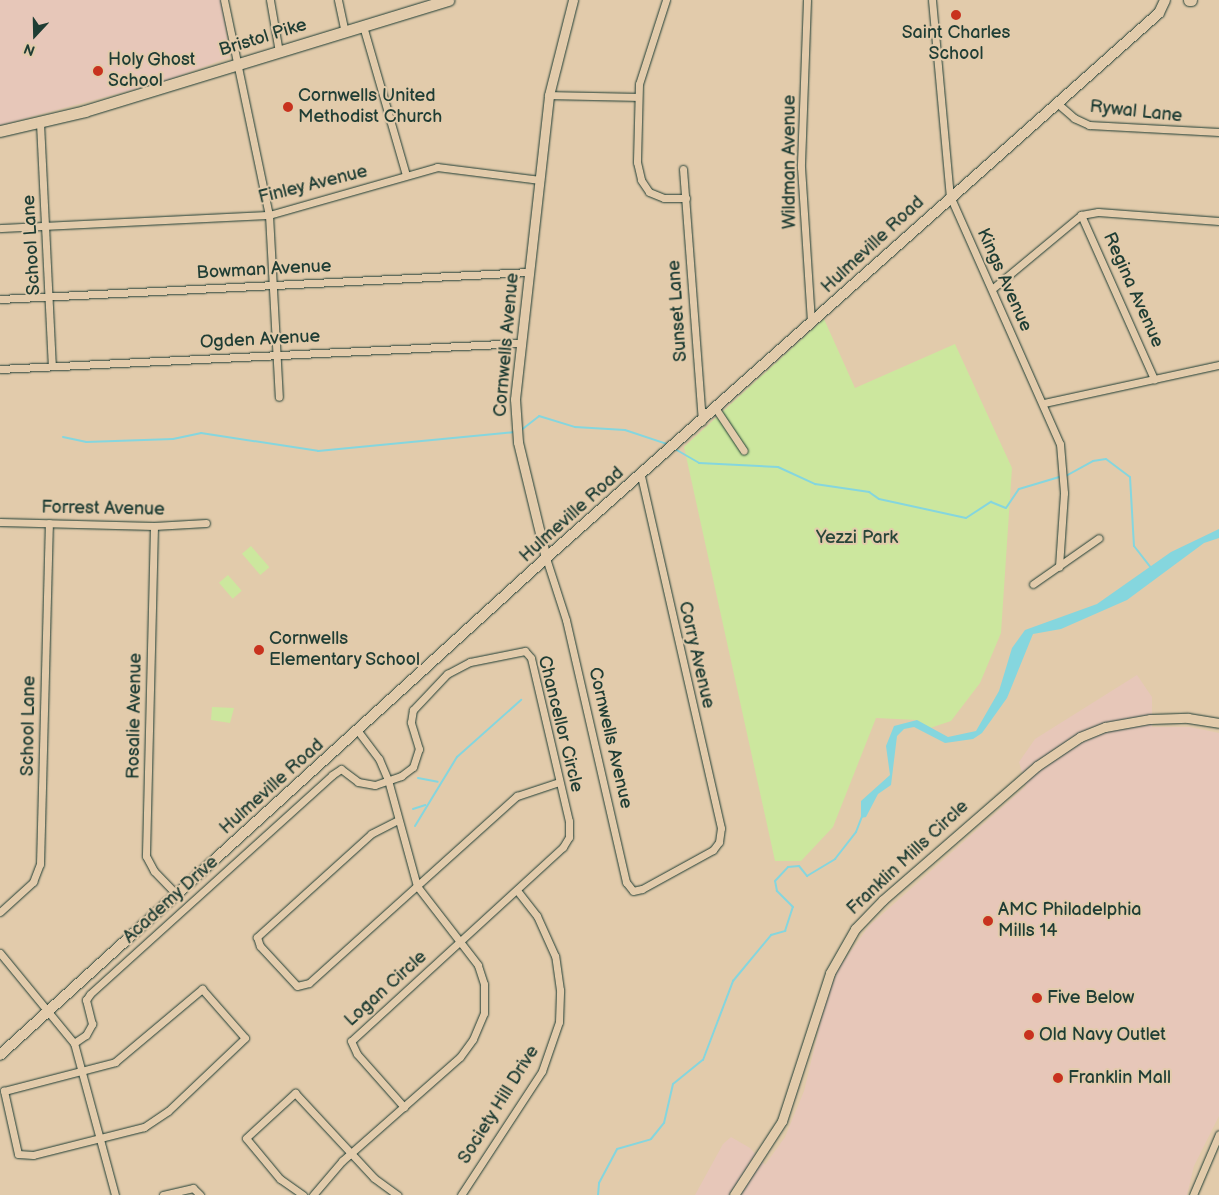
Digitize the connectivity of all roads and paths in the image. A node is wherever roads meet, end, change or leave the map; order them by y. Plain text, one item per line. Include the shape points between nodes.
1 (224, 0) edge
2 (270, 0) edge
3 (338, 0) edge
4 (448, 0) edge
5 (573, 0) edge
6 (666, 0) edge
7 (807, 0) edge
8 (932, 0) edge
9 (1165, 0) edge
10 (363, 26) junction
11 (345, 32) junction
12 (279, 52) junction
13 (237, 64) junction
14 (549, 95) junction
15 (637, 96) junction
16 (1057, 103) junction
17 (40, 123) junction
18 (0, 131) edge
19 (1219, 132) edge
20 (683, 169) dead end
21 (406, 175) junction
22 (540, 180) junction
23 (950, 196) junction
24 (686, 198) junction
25 (269, 215) junction
26 (1081, 215) junction
27 (1219, 221) edge
28 (45, 226) junction
29 (0, 228) edge
30 (529, 272) junction
31 (274, 285) junction
32 (992, 289) junction
33 (50, 295) junction
34 (0, 299) edge
35 (811, 323) junction
36 (521, 343) junction
37 (278, 355) junction
38 (1219, 365) edge
39 (52, 366) junction
40 (0, 369) edge
41 (1154, 378) junction
42 (279, 397) dead end
43 (1044, 403) junction
44 (716, 408) junction
45 (702, 421) junction
46 (744, 451) dead end
47 (642, 475) junction
48 (0, 522) edge
49 (206, 522) dead end
50 (49, 524) junction
51 (154, 526) junction
52 (1099, 538) dead end
53 (546, 558) junction
54 (1059, 567) junction
55 (1033, 584) dead end
56 (1219, 723) edge
57 (359, 732) junction
58 (341, 768) joint
59 (388, 780) junction
60 (559, 782) junction
61 (398, 820) junction
62 (417, 886) junction
63 (517, 890) junction
64 (633, 890) joint
65 (177, 896) junction
66 (0, 912) edge
67 (460, 941) junction
68 (0, 952) edge
69 (51, 1010) junction
70 (74, 1043) junction
71 (0, 1055) edge
72 (83, 1070) junction
73 (404, 1106) junction
74 (1219, 1134) edge
75 (100, 1138) junction
76 (352, 1153) junction
77 (115, 1195) edge
78 (163, 1195) edge
79 (200, 1195) edge
80 (303, 1195) edge
81 (313, 1195) edge
82 (397, 1195) edge
83 (461, 1195) edge
84 (734, 1195) edge
85 (1193, 1195) edge

1 - 13 street
2 - 12 street
3 - 11 street
4 - 10 main road, Bristol Pike
5 - 14 street, Cornwells Avenue
6 - 15 street
7 - 35 street, Wildman Avenue via 801,167
8 - 23 street, Kings Avenue
9 - 16 main road, Hulmeville Road via 1158,13
10 - 11 main road, Bristol Pike
10 - 21 street
11 - 12 main road, Bristol Pike
12 - 13 main road, Bristol Pike
13 - 17 main road, Bristol Pike
13 - 25 street
14 - 15 street
14 - 22 street, Cornwells Avenue
15 - 24 street via 637,162 641,180 656,195
16 - 19 street, Rywal Lane via 1074,118 1089,125
16 - 23 main road, Hulmeville Road
17 - 18 main road, Bristol Pike
17 - 28 street, School Lane
20 - 24 street, Sunset Lane
21 - 22 street, Finley Avenue via 438,167
21 - 25 street, Finley Avenue
22 - 30 street, Cornwells Avenue
23 - 32 street, Kings Avenue
23 - 35 main road, Hulmeville Road
24 - 45 street, Sunset Lane
25 - 28 street, Finley Avenue
25 - 31 street
26 - 27 street via 1098,212
26 - 32 street
26 - 41 street, Regina Avenue
28 - 29 street, Finley Avenue
28 - 33 street, School Lane
30 - 31 street, Bowman Avenue
30 - 36 street, Cornwells Avenue
31 - 33 street, Bowman Avenue
31 - 37 street
32 - 43 street, Kings Avenue
33 - 34 street, Bowman Avenue
33 - 39 street, School Lane
35 - 44 main road, Hulmeville Road
36 - 37 street, Ogden Avenue
36 - 53 street, Cornwells Avenue via 516,432
37 - 39 street, Ogden Avenue
37 - 42 street
38 - 41 street
39 - 40 street, Ogden Avenue
41 - 43 street
43 - 54 street, Kings Avenue via 1059,439 1064,472
44 - 45 main road, Hulmeville Road
44 - 46 street
45 - 47 main road, Hulmeville Road
47 - 53 main road, Hulmeville Road
47 - 64 street, Corry Avenue via 719,815 720,842 689,866 652,886
48 - 50 street, Forrest Avenue
49 - 51 street, Forrest Avenue
50 - 51 street, Forrest Avenue
50 - 66 street, School Lane via 40,864 33,882
51 - 65 street, Rosalie Avenue via 146,856 154,871
52 - 54 street
53 - 57 main road, Hulmeville Road
53 - 64 street, Cornwells Avenue via 570,638 626,882
54 - 55 street
56 - 84 street, Franklin Mills Circle via 1188,718 1150,719 1105,727 1080,737 1037,766 882,900 855,929 830,973 784,1116 765,1154
57 - 59 street via 379,759
57 - 65 main road, Hulmeville Road
58 - 59 street, Chancellor Circle via 363,784
58 - 70 street, Academy Drive via 90,994 86,1000 92,1024 86,1035
59 - 60 street, Chancellor Circle via 406,773 416,762 418,746 412,715 421,697 461,665 519,650 528,652 532,658
59 - 61 street
60 - 62 street via 517,796
60 - 63 street, Chancellor Circle via 569,837 563,847
61 - 62 street
61 - 62 street via 370,834 256,941 292,981 303,988
62 - 67 street
63 - 67 street, Chancellor Circle
63 - 83 street, Society Hill Drive via 537,916 555,956 560,990 559,1022 542,1071
65 - 69 main road, Hulmeville Road
67 - 73 street via 482,976 482,1019 463,1053
67 - 73 street, Logan Circle via 351,1041 357,1054
68 - 69 street
69 - 70 street
69 - 71 main road, Hulmeville Road
70 - 72 street
72 - 75 street
72 - 75 street via 4,1091 16,1151 24,1156
72 - 75 street via 122,1058 200,989 245,1035 239,1047 156,1120 144,1127
73 - 76 street
74 - 85 street
75 - 77 street
76 - 80 street via 298,1094 288,1096 246,1138 280,1179
76 - 81 street via 324,1179
76 - 82 street via 374,1178
78 - 79 street via 193,1188

